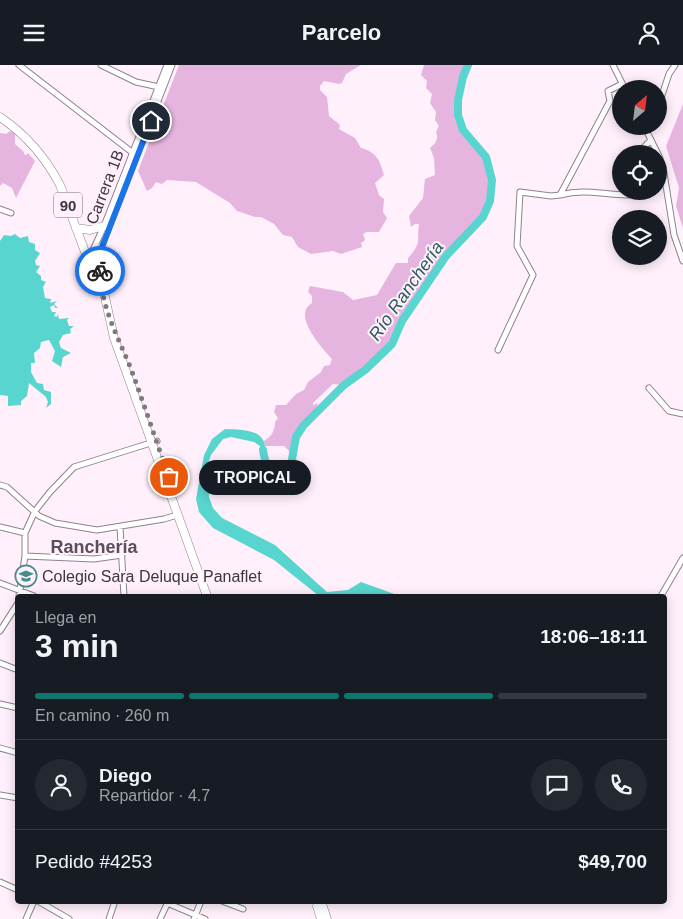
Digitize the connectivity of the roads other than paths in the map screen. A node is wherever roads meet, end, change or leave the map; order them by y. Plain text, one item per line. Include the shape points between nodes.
1 (19, 65) edge
2 (101, 65) edge
3 (167, 65) edge
4 (172, 65) edge
5 (613, 65) edge
6 (675, 65) edge
7 (621, 80) edge
8 (667, 80) edge
9 (161, 87) junction
10 (612, 90) edge
11 (0, 117) edge
12 (649, 135) edge
13 (651, 140) junction
14 (646, 145) edge
15 (653, 145) edge
16 (132, 153) junction
17 (138, 155) junction
18 (667, 187) edge
19 (612, 193) edge
20 (560, 195) junction
21 (0, 209) edge
22 (11, 213) dead end
23 (104, 226) junction
24 (76, 228) junction
25 (102, 247) junction
26 (88, 261) junction
27 (683, 261) edge
28 (92, 272) junction
29 (107, 310) junction
30 (498, 350) dead end
31 (649, 388) dead end
32 (683, 414) edge
33 (154, 441) junction
34 (0, 485) edge
35 (36, 511) junction
36 (177, 515) junction
37 (0, 527) edge
38 (120, 527) junction
39 (25, 533) junction
40 (25, 555) junction
41 (122, 555) junction
42 (683, 558) edge
43 (0, 583) edge
44 (20, 593) edge
45 (124, 594) edge
46 (209, 594) edge
47 (662, 594) edge
48 (15, 608) edge
49 (0, 631) edge
50 (0, 663) edge
51 (15, 669) edge
52 (0, 703) edge
53 (15, 707) edge
54 (0, 748) edge
55 (15, 752) edge
56 (0, 795) edge
57 (15, 798) edge
58 (0, 881) edge
59 (15, 888) edge
60 (33, 904) edge
61 (43, 904) edge
62 (114, 904) edge
63 (167, 904) edge
64 (172, 904) edge
65 (200, 904) edge
66 (230, 904) edge
67 (316, 904) edge
68 (322, 904) edge
69 (242, 909) dead end
70 (195, 917) edge
71 (26, 919) edge
72 (69, 919) edge
73 (109, 919) edge
74 (160, 919) edge
75 (205, 919) edge
76 (321, 919) edge
77 (327, 919) edge

1 - 16 street
2 - 9 street via 136,83
3 - 9 street, Carrera 1B
4 - 9 street, Carrera 1B
5 - 7 street
6 - 8 street
9 - 16 street, Carrera 1B
9 - 17 street, Carrera 1B
10 - 20 street via 608,91 610,101
11 - 24 highway, 90 via 46,160 60,185
12 - 13 street
13 - 14 street
13 - 15 street
16 - 17 street
16 - 23 street, Carrera 1B
17 - 25 street, Carrera 1B
18 - 27 street via 674,235
19 - 20 street via 575,191
20 - 30 street via 520,192 517,246 533,275
21 - 22 street
23 - 24 highway via 90,230
23 - 26 street, Carrera 1B
24 - 26 highway, 90
25 - 28 street, Carrera 1B
25 - 29 highway via 100,279
26 - 28 highway, 90
28 - 29 highway, 90
29 - 33 highway, 90
31 - 32 street via 669,411
33 - 35 street via 74,467
33 - 36 highway, 90
33 - 46 highway, 90
34 - 35 street via 8,487
35 - 38 street via 39,516 56,523 97,530
35 - 39 street
36 - 38 street
36 - 46 highway, 90
37 - 39 street
38 - 41 street
39 - 40 street
40 - 41 street via 94,559
40 - 44 street
41 - 45 street
42 - 47 street
43 - 44 street
48 - 49 street
50 - 51 street
52 - 53 street
54 - 55 street
56 - 57 street
58 - 59 street
60 - 71 street
61 - 72 street
62 - 73 street
63 - 74 street
64 - 70 street
65 - 70 street
66 - 69 street
67 - 76 highway
68 - 77 highway
70 - 75 street

